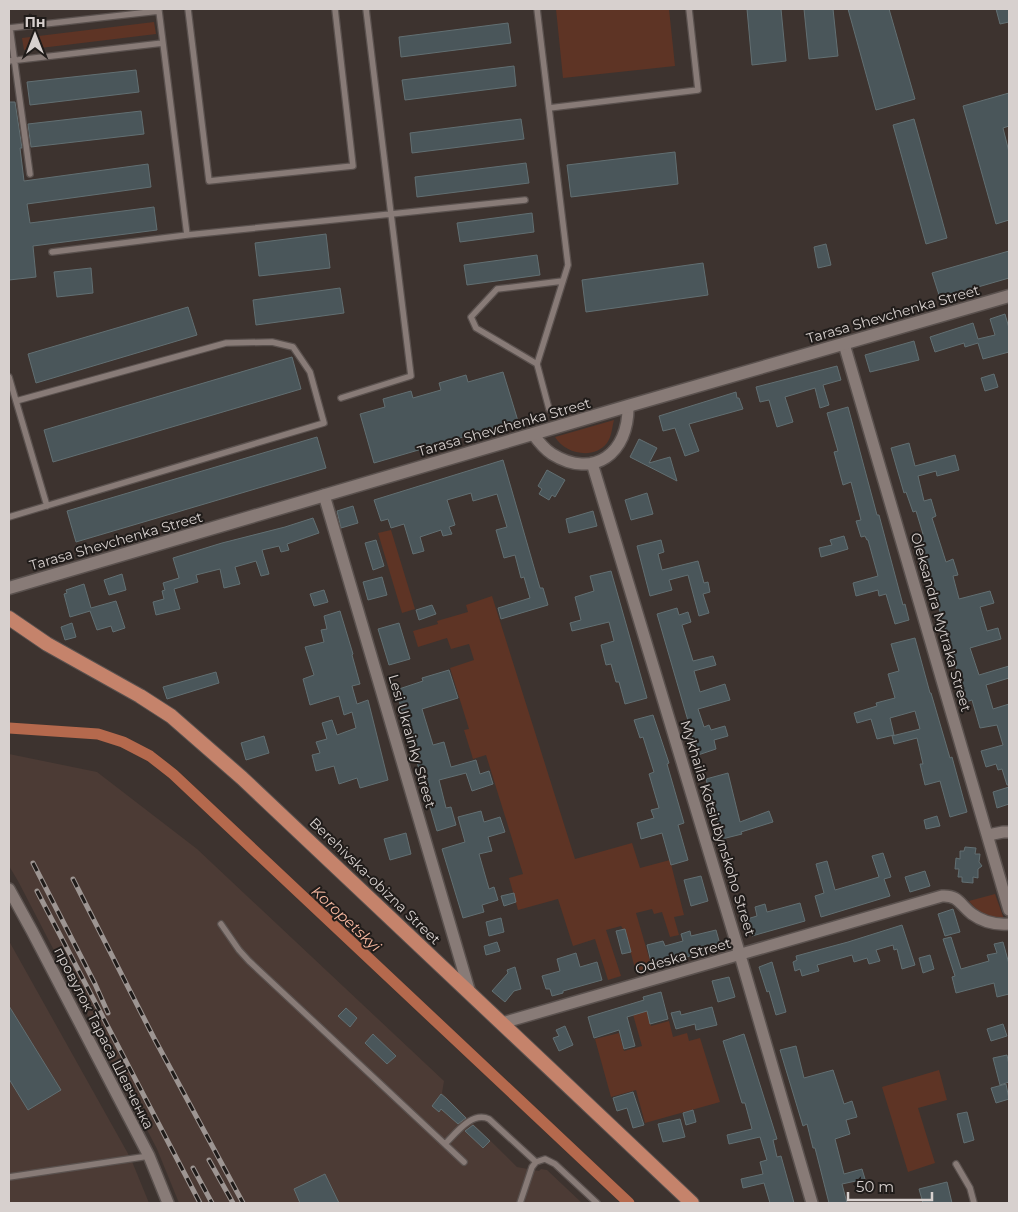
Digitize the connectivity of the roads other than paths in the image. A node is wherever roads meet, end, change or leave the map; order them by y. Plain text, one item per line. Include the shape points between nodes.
1 (188, 9) edge
2 (335, 9) edge
3 (366, 9) edge
4 (537, 9) edge
5 (689, 9) edge
6 (159, 10) edge
7 (9, 28) edge
8 (163, 43) junction
9 (11, 61) edge
10 (548, 108) junction
11 (30, 174) dead end
12 (525, 200) dead end
13 (391, 214) junction
14 (187, 235) junction
15 (52, 252) dead end
16 (563, 281) junction
17 (1009, 296) edge
18 (844, 344) junction
19 (537, 364) junction
20 (9, 377) edge
21 (341, 398) dead end
22 (16, 401) junction
23 (628, 406) junction
24 (549, 409) dead end
25 (533, 434) junction
26 (592, 463) junction
27 (324, 496) junction
28 (47, 506) junction
29 (9, 517) edge
30 (9, 588) edge
31 (9, 618) edge
32 (1009, 832) edge
33 (988, 835) junction
34 (9, 889) edge
35 (1009, 910) edge
36 (221, 924) dead end
37 (1009, 924) edge
38 (740, 956) junction
39 (470, 994) junction
40 (502, 1023) junction
41 (445, 1144) junction
42 (149, 1156) junction
43 (464, 1162) dead end
44 (536, 1162) junction
45 (956, 1164) dead end
46 (9, 1177) edge
47 (168, 1203) edge
48 (520, 1203) edge
49 (596, 1203) edge
50 (692, 1203) edge
51 (812, 1203) edge
52 (974, 1203) edge

1 - 2 lane via 209,181 353,166
3 - 13 lane
4 - 10 lane
5 - 10 lane via 698,90
6 - 7 lane
6 - 8 lane
7 - 9 lane
8 - 9 lane
8 - 14 lane
9 - 11 lane
10 - 16 lane via 568,265
12 - 13 lane
13 - 14 lane
13 - 21 lane via 412,376
14 - 15 lane
16 - 19 lane
16 - 19 lane via 497,289 471,317 476,328
17 - 18 street, Tarasa Shevchenka Street
18 - 23 street, Tarasa Shevchenka Street
18 - 33 street, Oleksandra Mytraka Street
19 - 24 lane
20 - 22 lane
22 - 28 lane
22 - 28 lane via 226,343 272,342 293,347 310,372 324,423
23 - 25 street, Tarasa Shevchenka Street
23 - 26 street via 628,419 620,444 614,452
25 - 26 street via 550,453 575,464
25 - 27 street, Tarasa Shevchenka Street
26 - 38 street, Mykhaila Kotsiubynskoho Street
27 - 30 street, Tarasa Shevchenka Street
27 - 39 street, Lesi Ukrainky Street
28 - 29 lane
31 - 39 highway, Berehivska-obizna Street via 47,644 171,716 249,784
32 - 33 street
33 - 35 street, Oleksandra Mytraka Street
34 - 42 street, провулок Тараса Шевченка
36 - 41 lane via 249,961
37 - 38 street, Odeska Street via 990,923 978,918 954,897 942,896
38 - 40 street, Odeska Street
38 - 51 street, Mykhaila Kotsiubynskoho Street
39 - 40 highway, Berehivska-obizna Street
40 - 50 highway, Berehivska-obizna Street
41 - 43 lane
41 - 44 lane via 470,1120 484,1117
42 - 46 lane
42 - 47 street, провулок Тараса Шевченка
44 - 48 lane
44 - 49 lane via 544,1159 555,1164
45 - 52 lane via 970,1188

